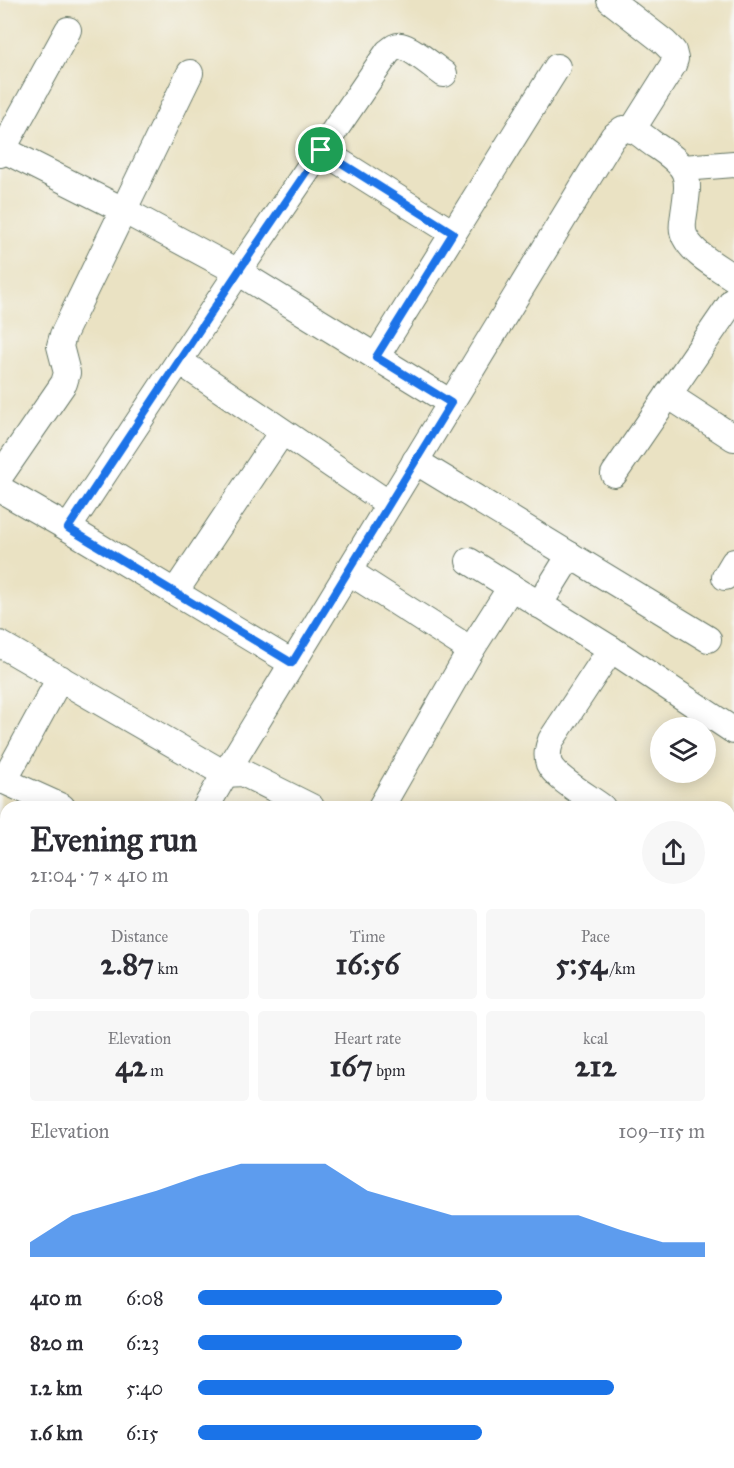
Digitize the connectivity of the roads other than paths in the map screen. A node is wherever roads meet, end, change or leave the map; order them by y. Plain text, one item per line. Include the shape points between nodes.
1 (610, 0) edge
2 (68, 30) dead end
3 (557, 67) dead end
4 (190, 73) dead end
5 (444, 74) dead end
6 (632, 130) junction
7 (321, 150) junction
8 (1, 151) edge
9 (734, 164) edge
10 (683, 168) junction
11 (123, 210) junction
12 (453, 233) junction
13 (238, 272) junction
14 (734, 278) edge
15 (734, 299) edge
16 (376, 357) junction
17 (179, 361) junction
18 (668, 395) junction
19 (451, 403) junction
20 (282, 432) junction
21 (734, 438) edge
22 (416, 461) junction
23 (614, 474) dead end
24 (0, 476) edge
25 (0, 489) edge
26 (389, 504) junction
27 (68, 528) junction
28 (570, 555) junction
29 (469, 561) dead end
30 (348, 571) junction
31 (511, 587) junction
32 (175, 592) junction
33 (539, 605) junction
34 (708, 639) dead end
35 (0, 644) edge
36 (611, 650) junction
37 (471, 651) junction
38 (292, 663) junction
39 (60, 678) junction
40 (734, 732) edge
41 (225, 774) junction
42 (2, 780) edge
43 (49, 801) edge
44 (209, 801) edge
45 (299, 801) edge
46 (384, 801) edge
47 (593, 801) edge

1 - 6 street via 664,42 675,58
2 - 8 street
3 - 12 street
4 - 11 street
5 - 7 street via 410,50 394,47
6 - 10 street
6 - 19 street via 623,129 613,137
7 - 12 street
7 - 13 street
8 - 11 street
9 - 10 street
10 - 14 street via 687,191 683,234 699,253
11 - 13 street
11 - 24 street via 63,335 60,346 67,373 64,383
12 - 16 street
13 - 16 street
13 - 17 street
15 - 18 street
16 - 19 street
17 - 20 street
17 - 27 street
18 - 21 street
18 - 23 street
19 - 22 street
20 - 26 street
20 - 32 street
22 - 26 street
22 - 28 street
25 - 27 street
26 - 30 street
27 - 32 street
28 - 33 street
28 - 34 street
29 - 31 street
30 - 37 street
30 - 38 street
31 - 33 street
31 - 37 street
32 - 38 street
33 - 36 street
35 - 39 street
36 - 40 street
36 - 47 street via 547,751 549,765 558,776
37 - 46 street
38 - 41 street
39 - 41 street
39 - 42 street
41 - 44 street
41 - 45 street via 243,773
42 - 43 street

